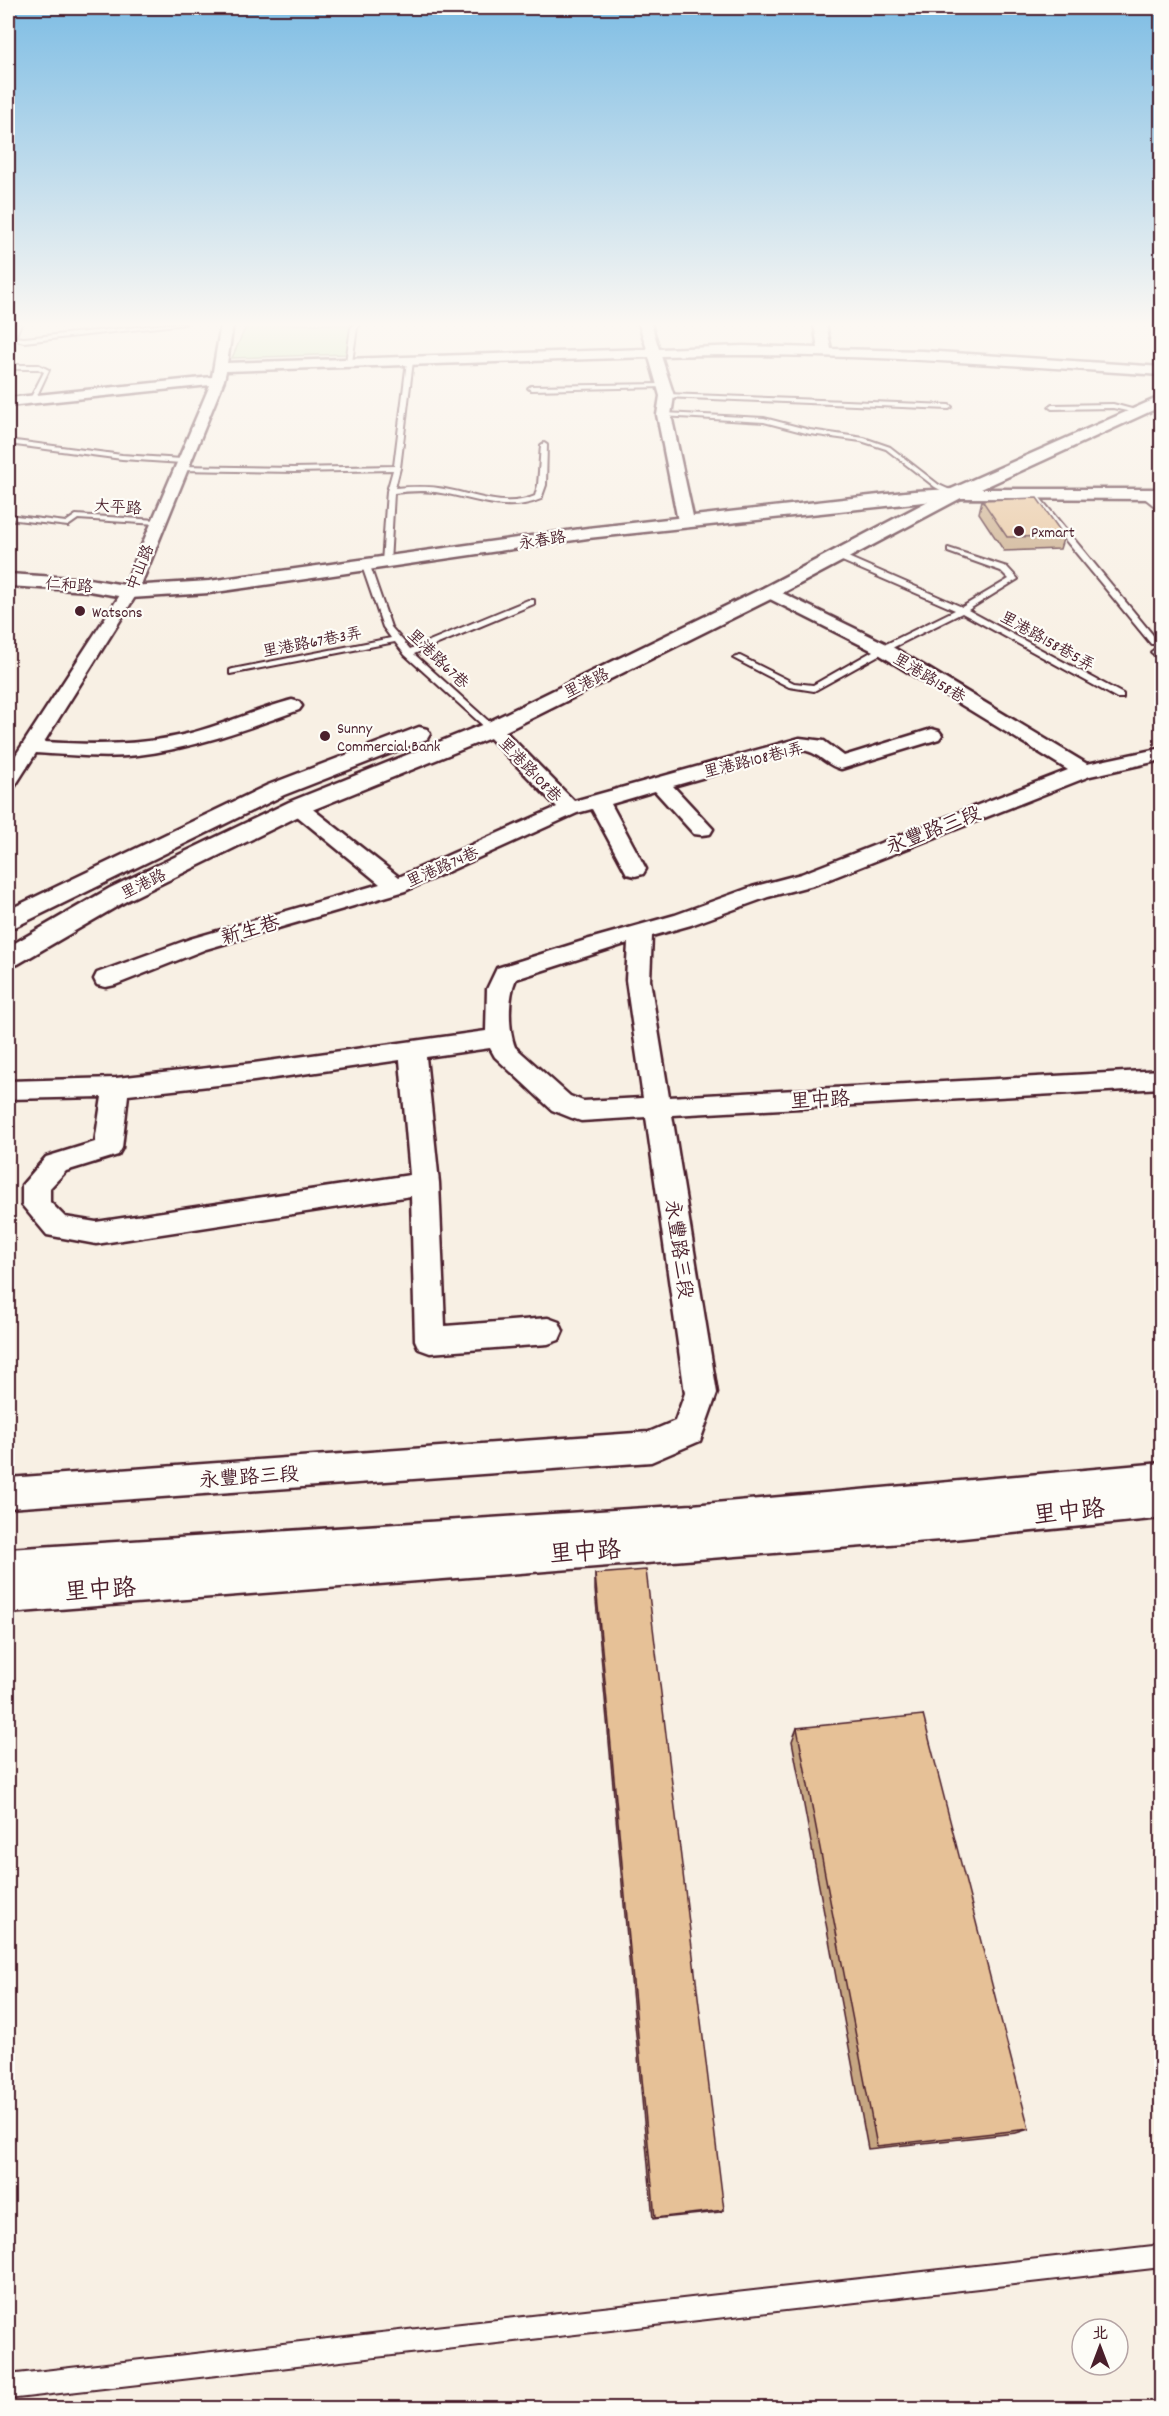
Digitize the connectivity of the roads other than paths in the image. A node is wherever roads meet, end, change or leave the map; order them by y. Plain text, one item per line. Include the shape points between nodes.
1 (193, 437) edge
2 (401, 437) edge
3 (669, 437) edge
4 (845, 437) edge
5 (1052, 437) edge
6 (1074, 437) edge
7 (8, 442) edge
8 (544, 445) dead end
9 (181, 465) junction
10 (397, 468) junction
11 (946, 490) junction
12 (391, 491) junction
13 (1032, 494) junction
14 (1153, 494) edge
15 (914, 496) junction
16 (1161, 510) edge
17 (8, 518) edge
18 (686, 521) junction
19 (158, 522) junction
20 (951, 550) dead end
21 (838, 556) junction
22 (386, 564) junction
23 (366, 566) junction
24 (8, 580) edge
25 (130, 592) junction
26 (770, 592) junction
27 (531, 602) dead end
28 (962, 610) junction
29 (397, 639) junction
30 (1154, 642) dead end
31 (884, 649) junction
32 (408, 654) junction
33 (737, 658) dead end
34 (578, 663) dead end
35 (233, 672) dead end
36 (1120, 696) dead end
37 (496, 702) dead end
38 (292, 706) dead end
39 (475, 712) junction
40 (492, 729) junction
41 (932, 735) dead end
42 (32, 747) junction
43 (1161, 754) edge
44 (1084, 771) junction
45 (8, 782) edge
46 (660, 784) junction
47 (599, 802) junction
48 (298, 807) junction
49 (570, 809) junction
50 (702, 829) dead end
51 (635, 869) dead end
52 (397, 886) junction
53 (8, 920) edge
54 (640, 932) junction
55 (8, 958) edge
56 (106, 979) dead end
57 (499, 1038) junction
58 (412, 1049) junction
59 (1161, 1079) edge
60 (117, 1087) junction
61 (8, 1090) edge
62 (659, 1108) junction
63 (425, 1183) junction
64 (548, 1331) dead end
65 (1161, 1478) edge
66 (8, 1493) edge
67 (1161, 1502) edge
68 (8, 1566) edge
69 (8, 1596) edge
70 (1161, 2256) edge
71 (8, 2387) edge

1 - 9 street, 中山路
2 - 10 lane
3 - 18 street
4 - 11 lane via 888,448
5 - 11 main road, 里港路
6 - 11 main road, 里港路
7 - 9 lane
8 - 12 lane via 542,485 538,497 531,502 501,503 438,490
9 - 10 lane via 294,470
9 - 19 street, 中山路
10 - 12 lane
11 - 13 main road, 永春路
11 - 15 main road, 永春路
11 - 21 main road, 里港路
12 - 22 lane
13 - 14 main road, 永春路
13 - 30 lane
14 - 16 lane
15 - 18 main road, 永春路
15 - 34 main road, 里港路 via 846,534
17 - 19 lane, 大平路 via 68,524 76,517
18 - 22 main road, 永春路 via 588,532
19 - 25 street, 中山路
20 - 28 lane, 里港路158巷5弄 via 1004,569 1014,579
21 - 26 main road, 里港路
21 - 28 lane, 里港路158巷5弄
22 - 23 main road, 永春路
23 - 25 main road, 永春路 via 209,587
23 - 29 lane, 里港路67巷 via 387,627
24 - 25 main road, 仁和路
25 - 42 street, 中山路
26 - 31 street, 里港路158巷
26 - 40 main road, 里港路
27 - 32 lane
28 - 31 lane, 里港路158巷5弄
28 - 36 lane, 里港路158巷5弄
29 - 32 lane, 里港路67巷
29 - 35 lane, 里港路67巷3弄
31 - 33 lane, 里港路158巷5弄 via 814,688 792,685
31 - 44 street, 里港路158巷
32 - 39 lane, 里港路67巷
37 - 39 main road, 里港路
38 - 42 street via 218,733 136,749
39 - 40 lane, 里港路67巷
39 - 53 main road, 里港路 via 276,790
40 - 48 main road, 里港路
40 - 49 street, 里港路108巷
41 - 46 street, 里港路108巷1弄 via 841,763 817,745 800,744
42 - 45 street, 中山路
43 - 44 street, 永豐路三段
44 - 54 street, 永豐路三段 via 808,879
46 - 47 street, 里港路108巷1弄
46 - 50 street
47 - 49 street, 里港路108巷1弄
47 - 51 street
48 - 52 street, 里港路74巷
48 - 55 main road, 里港路 via 119,894
49 - 52 street, 里港路74巷
52 - 56 street, 新生巷 via 198,944
54 - 57 street via 506,974 499,989
54 - 62 street, 永豐路三段 via 638,980
57 - 58 street
57 - 62 street, 里中路 via 504,1051 561,1103 581,1111
58 - 60 street
58 - 63 street
59 - 62 street, 里中路
60 - 61 street
60 - 63 street via 108,1148 56,1164 36,1185 36,1205 57,1227 96,1233
62 - 66 street, 永豐路三段 via 701,1393 688,1431 651,1447
63 - 64 street via 430,1340
65 - 68 street, 里中路 via 692,1521
67 - 69 street, 里中路 via 953,1523
70 - 71 lane

